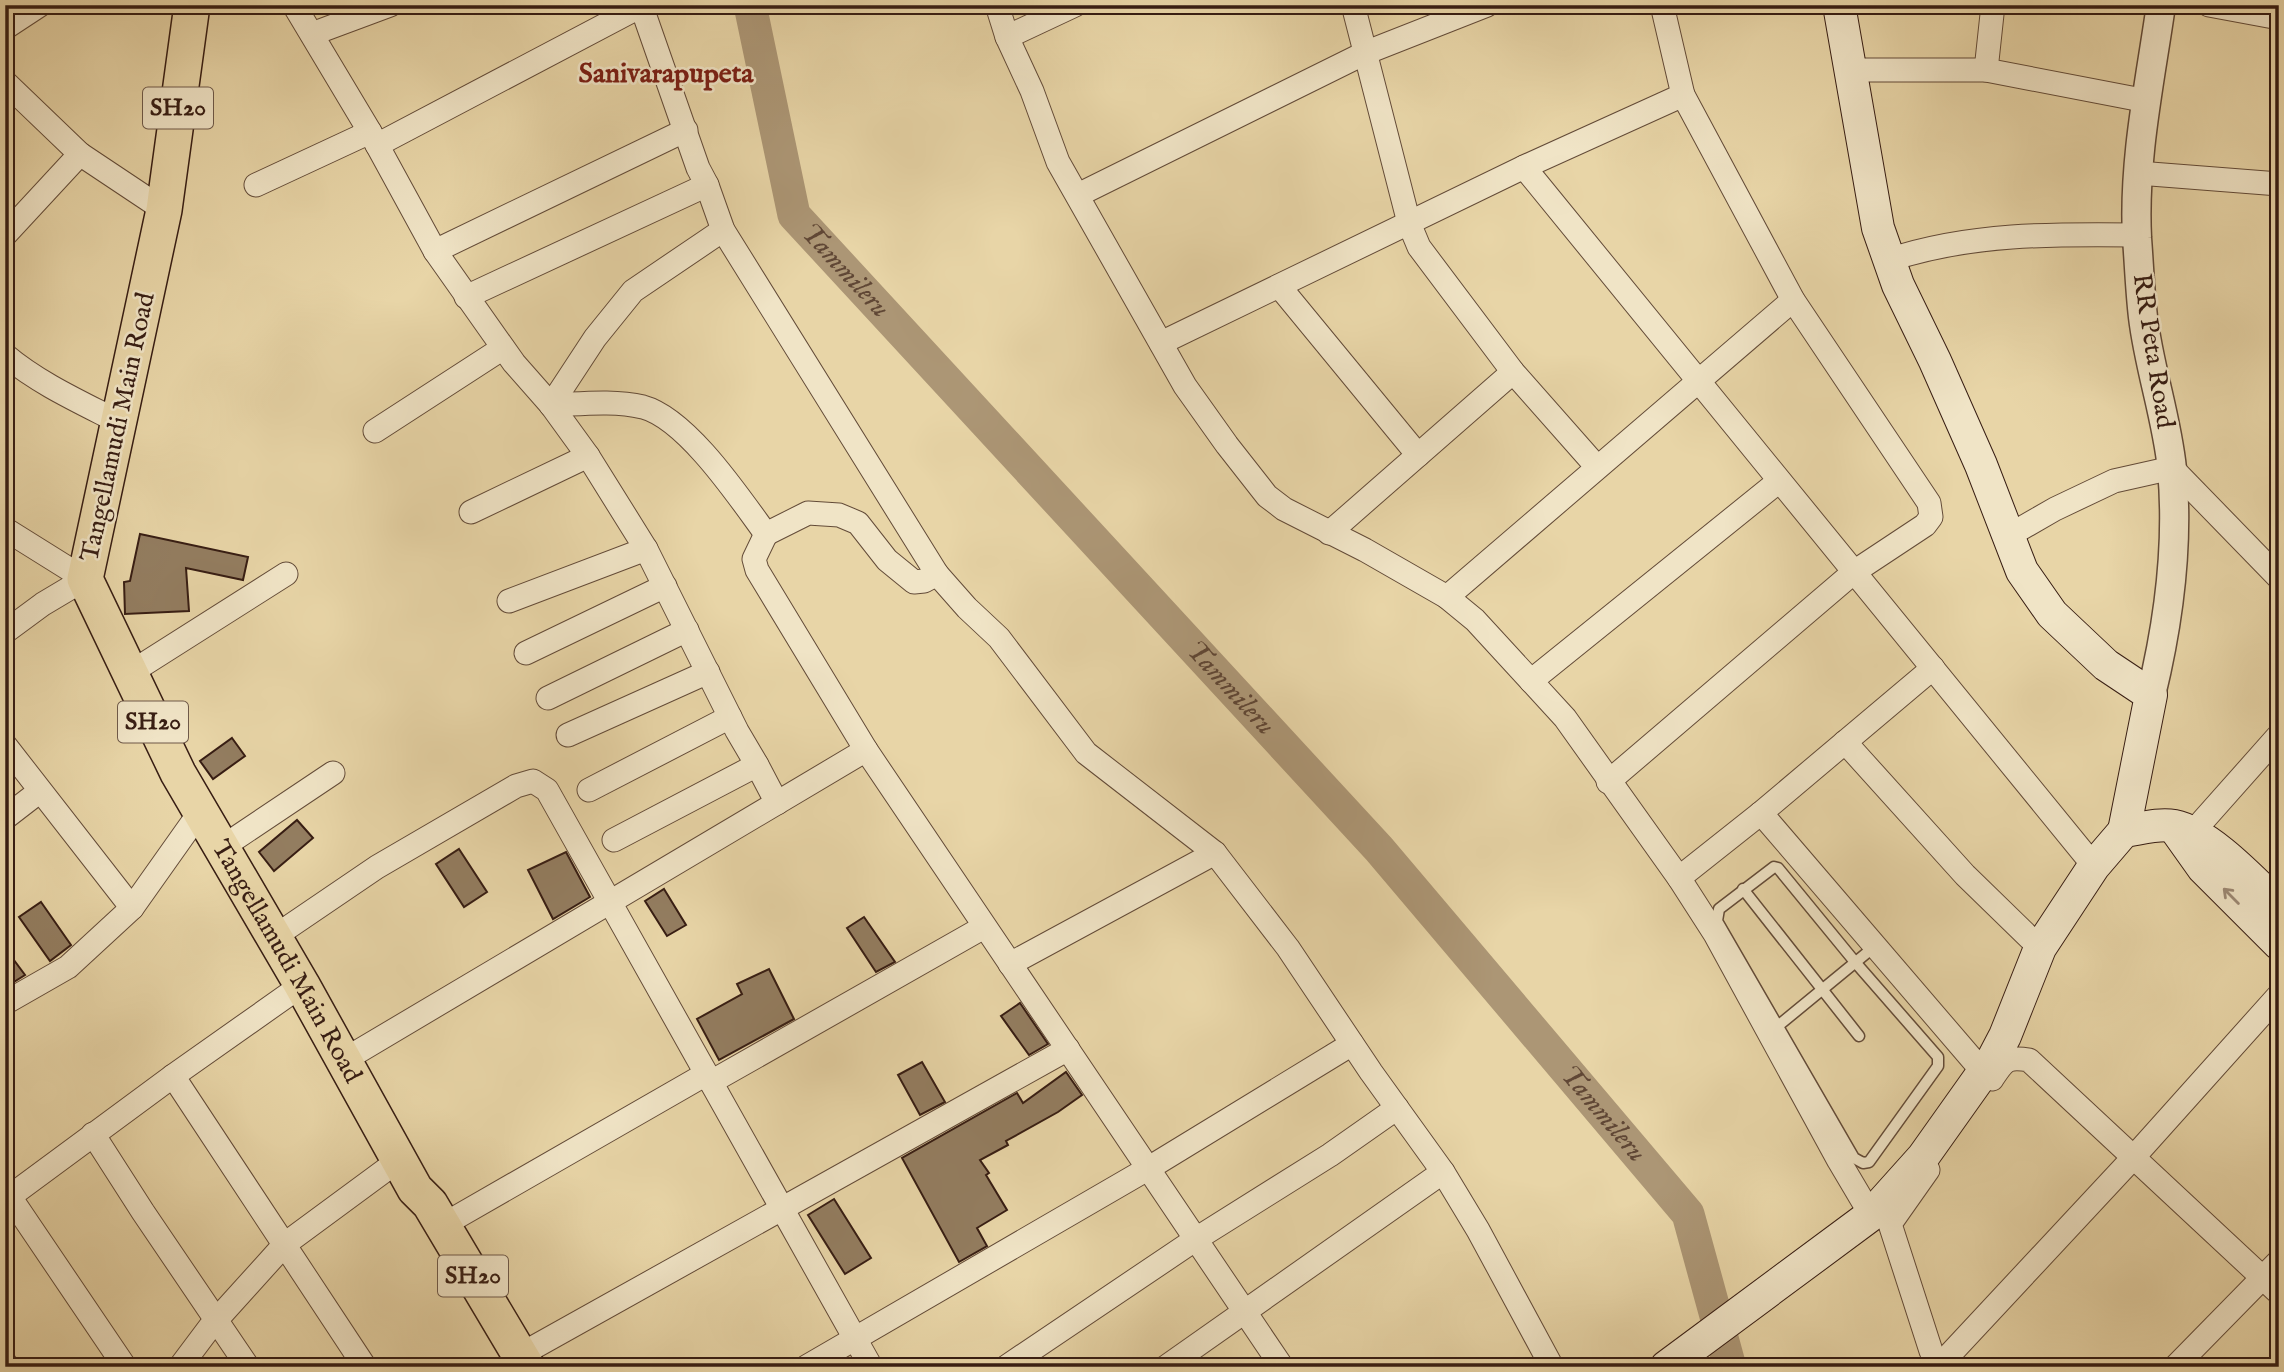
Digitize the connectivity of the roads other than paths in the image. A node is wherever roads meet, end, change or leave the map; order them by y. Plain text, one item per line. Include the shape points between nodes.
1 (40, 5) edge
2 (192, 5) edge
3 (295, 5) edge
4 (390, 5) edge
5 (997, 5) edge
6 (1074, 5) edge
7 (1353, 5) edge
8 (1487, 5) edge
9 (1662, 5) edge
10 (1839, 5) edge
11 (1993, 5) edge
12 (2161, 5) edge
13 (2209, 5) edge
14 (641, 6) edge
15 (2279, 18) edge
16 (5, 28) edge
17 (312, 34) junction
18 (1007, 37) junction
19 (1365, 53) junction
20 (1850, 70) junction
21 (1986, 70) junction
22 (5, 82) edge
23 (1683, 95) junction
24 (2147, 102) junction
25 (686, 130) junction
26 (374, 139) junction
27 (80, 154) junction
28 (1524, 167) junction
29 (2138, 173) junction
30 (2279, 184) edge
31 (256, 185) dead end
32 (707, 185) junction
33 (1078, 195) junction
34 (164, 210) junction
35 (1409, 223) junction
36 (723, 230) junction
37 (2137, 234) junction
38 (5, 235) edge
39 (435, 251) junction
40 (1889, 260) junction
41 (1279, 286) junction
42 (466, 297) junction
43 (1793, 300) junction
44 (1161, 343) junction
45 (503, 348) junction
46 (5, 355) edge
47 (1513, 372) junction
48 (1697, 381) junction
49 (551, 405) junction
50 (119, 422) junction
51 (375, 431) dead end
52 (1418, 455) junction
53 (588, 456) junction
54 (1597, 467) junction
55 (2172, 468) junction
56 (1779, 481) junction
57 (471, 512) dead end
58 (5, 529) edge
59 (1329, 533) junction
60 (765, 534) junction
61 (2008, 536) junction
62 (646, 549) junction
63 (1854, 572) junction
64 (937, 574) junction
65 (286, 575) dead end
66 (2279, 578) edge
67 (85, 579) junction
68 (665, 586) junction
69 (1447, 597) junction
70 (509, 601) dead end
71 (687, 630) junction
72 (5, 632) edge
73 (526, 653) dead end
74 (1933, 668) junction
75 (708, 672) junction
76 (130, 673) junction
77 (1531, 681) junction
78 (2151, 695) junction
79 (548, 698) dead end
80 (730, 717) junction
81 (568, 735) dead end
82 (2279, 736) edge
83 (1845, 742) junction
84 (5, 745) edge
85 (866, 750) junction
86 (757, 765) junction
87 (332, 773) dead end
88 (1608, 782) junction
89 (589, 790) dead end
90 (40, 791) junction
91 (777, 803) junction
92 (200, 812) junction
93 (1761, 813) junction
94 (5, 818) edge
95 (2124, 831) junction
96 (2183, 834) junction
97 (614, 840) dead end
98 (221, 848) junction
99 (1215, 853) junction
100 (2094, 866) junction
101 (1678, 878) junction
102 (1743, 889) junction
103 (610, 903) junction
104 (2279, 906) edge
105 (132, 908) junction
106 (984, 927) junction
107 (274, 937) junction
108 (2279, 944) edge
109 (1874, 947) junction
110 (2040, 948) junction
111 (1855, 962) junction
112 (1010, 964) junction
113 (302, 985) junction
114 (1822, 989) junction
115 (2279, 995) edge
116 (5, 1003) edge
117 (1774, 1029) junction
118 (1860, 1036) dead end
119 (1352, 1044) junction
120 (1068, 1049) junction
121 (344, 1060) junction
122 (1984, 1073) junction
123 (173, 1076) junction
124 (709, 1078) junction
125 (1397, 1108) junction
126 (93, 1135) junction
127 (2132, 1158) junction
128 (1149, 1168) junction
129 (1443, 1172) junction
130 (407, 1174) junction
131 (8, 1199) edge
132 (782, 1209) junction
133 (1871, 1215) junction
134 (443, 1225) junction
135 (1196, 1239) junction
136 (285, 1244) junction
137 (2279, 1261) edge
138 (2270, 1285) edge
139 (1246, 1313) junction
140 (216, 1320) junction
141 (855, 1339) junction
142 (524, 1361) edge
143 (1544, 1364) edge
144 (1939, 1366) edge
145 (125, 1367) edge
146 (180, 1367) edge
147 (248, 1367) edge
148 (365, 1367) edge
149 (806, 1367) edge
150 (871, 1367) edge
151 (1006, 1367) edge
152 (1166, 1367) edge
153 (1282, 1367) edge
154 (1666, 1367) edge
155 (2175, 1367) edge

1 - 16 street
2 - 34 main road, Tangellamudi Main Road / SH20
3 - 17 street
4 - 17 street
5 - 18 street
6 - 18 street
7 - 19 street
8 - 19 street
9 - 23 street
10 - 20 main road
11 - 21 street
12 - 24 street, RR Peta Road
13 - 15 street
14 - 25 street
14 - 26 street
17 - 26 street
18 - 33 street via 1058,162
19 - 33 street
19 - 35 street
20 - 21 street
20 - 40 main road via 1878,229
21 - 24 street
22 - 27 street
23 - 28 street
23 - 43 street
24 - 29 street, RR Peta Road
25 - 32 street
25 - 39 street
26 - 31 street
26 - 39 street
27 - 34 street
27 - 38 street
28 - 35 street
28 - 48 street
29 - 30 street
29 - 37 street, RR Peta Road
32 - 36 street
32 - 42 street
33 - 44 street
34 - 50 main road, Tangellamudi Main Road / SH20
35 - 41 street
35 - 47 street via 1419,247
36 - 49 street via 633,291
36 - 64 street
37 - 40 street via 2002,237 1925,248
37 - 55 street, RR Peta Road via 2143,318
39 - 42 street
40 - 61 main road
41 - 44 street
41 - 52 street
42 - 45 street
43 - 48 street
43 - 63 street via 1929,503 1931,517 1925,525
44 - 59 street via 1185,386 1267,496
45 - 49 street
45 - 51 street
46 - 50 street via 66,395
47 - 52 street
47 - 54 street
48 - 54 street
48 - 56 street
49 - 53 street
49 - 60 street via 620,403 646,408 680,429 726,480
50 - 67 main road, Tangellamudi Main Road / SH20
52 - 59 street
53 - 57 street
53 - 62 street
54 - 69 street
55 - 61 street via 2114,481
55 - 66 street
55 - 78 street, RR Peta Road via 2173,570
56 - 63 street
56 - 77 street
58 - 67 street
59 - 69 street
60 - 64 street via 808,513 839,515 858,523 887,560 914,582
60 - 85 street via 754,559 757,570
61 - 78 main road via 2022,571 2052,614 2105,665
62 - 68 street
62 - 70 street
63 - 74 street
63 - 88 street
64 - 99 street via 999,639 1086,753
65 - 76 street
67 - 72 street
67 - 76 main road, Tangellamudi Main Road / SH20
68 - 71 street
68 - 73 street
69 - 77 street via 1475,620
71 - 75 street
71 - 79 street
74 - 83 street
74 - 100 street
75 - 80 street
75 - 81 street
76 - 92 main road, Tangellamudi Main Road / SH20
77 - 88 street via 1565,718
78 - 95 main road
80 - 86 street
80 - 89 street
82 - 96 street
83 - 93 street
83 - 110 street via 1965,875
84 - 90 street
85 - 91 street
85 - 106 street
86 - 91 street
86 - 97 street
87 - 98 street
88 - 101 street
90 - 94 street
90 - 105 street
91 - 103 street
92 - 98 main road, Tangellamudi Main Road / SH20
92 - 105 street
93 - 101 street
93 - 109 street
95 - 96 main road
95 - 100 main road
96 - 104 main road via 2220,850
108 -> 96 main road via 2203,868
98 - 107 main road, Tangellamudi Main Road / SH20
99 - 112 street
99 - 119 street via 1288,948
100 - 110 main road
101 - 117 street
102 - 111 lane via 1769,869 1778,868
102 - 114 lane
102 - 117 lane via 1719,909 1717,921
103 - 107 street via 547,790 533,781 516,786 377,867
103 - 121 street
103 - 124 street
105 - 116 street via 68,967
106 - 112 street
106 - 124 street
107 - 113 main road, Tangellamudi Main Road / SH20
109 - 111 lane
109 - 122 street
110 - 122 main road via 2005,1036
111 - 114 lane
111 - 117 lane via 1935,1051 1939,1062 1869,1162 1854,1158
112 - 120 street
113 - 121 main road, Tangellamudi Main Road / SH20
113 - 123 street
114 - 117 lane
114 - 118 lane
115 - 127 street
117 - 133 street
119 - 125 street
119 - 128 street
120 - 128 street
120 - 132 street
121 - 130 main road, Tangellamudi Main Road / SH20
122 - 133 main road via 1923,1157
123 - 126 street
123 - 136 street
124 - 132 street
124 - 134 street
125 - 129 street
125 - 135 street
126 - 131 street
126 - 140 street
127 - 138 street
127 - 144 street
127 - 144 street via 2029,1060 2004,1061 1890,1224
128 - 135 street
128 - 141 street
129 - 139 street
129 - 143 street via 1478,1230
130 - 134 main road, SH20
130 - 136 street
131 - 145 street
132 - 141 street
132 - 142 street
133 - 154 main road
134 - 142 main road, SH20
135 - 139 street
135 - 151 street
136 - 140 street
136 - 148 street
137 - 138 street
138 - 155 street
139 - 152 street
139 - 153 street
140 - 146 street
140 - 147 street
141 - 149 street
141 - 150 street

